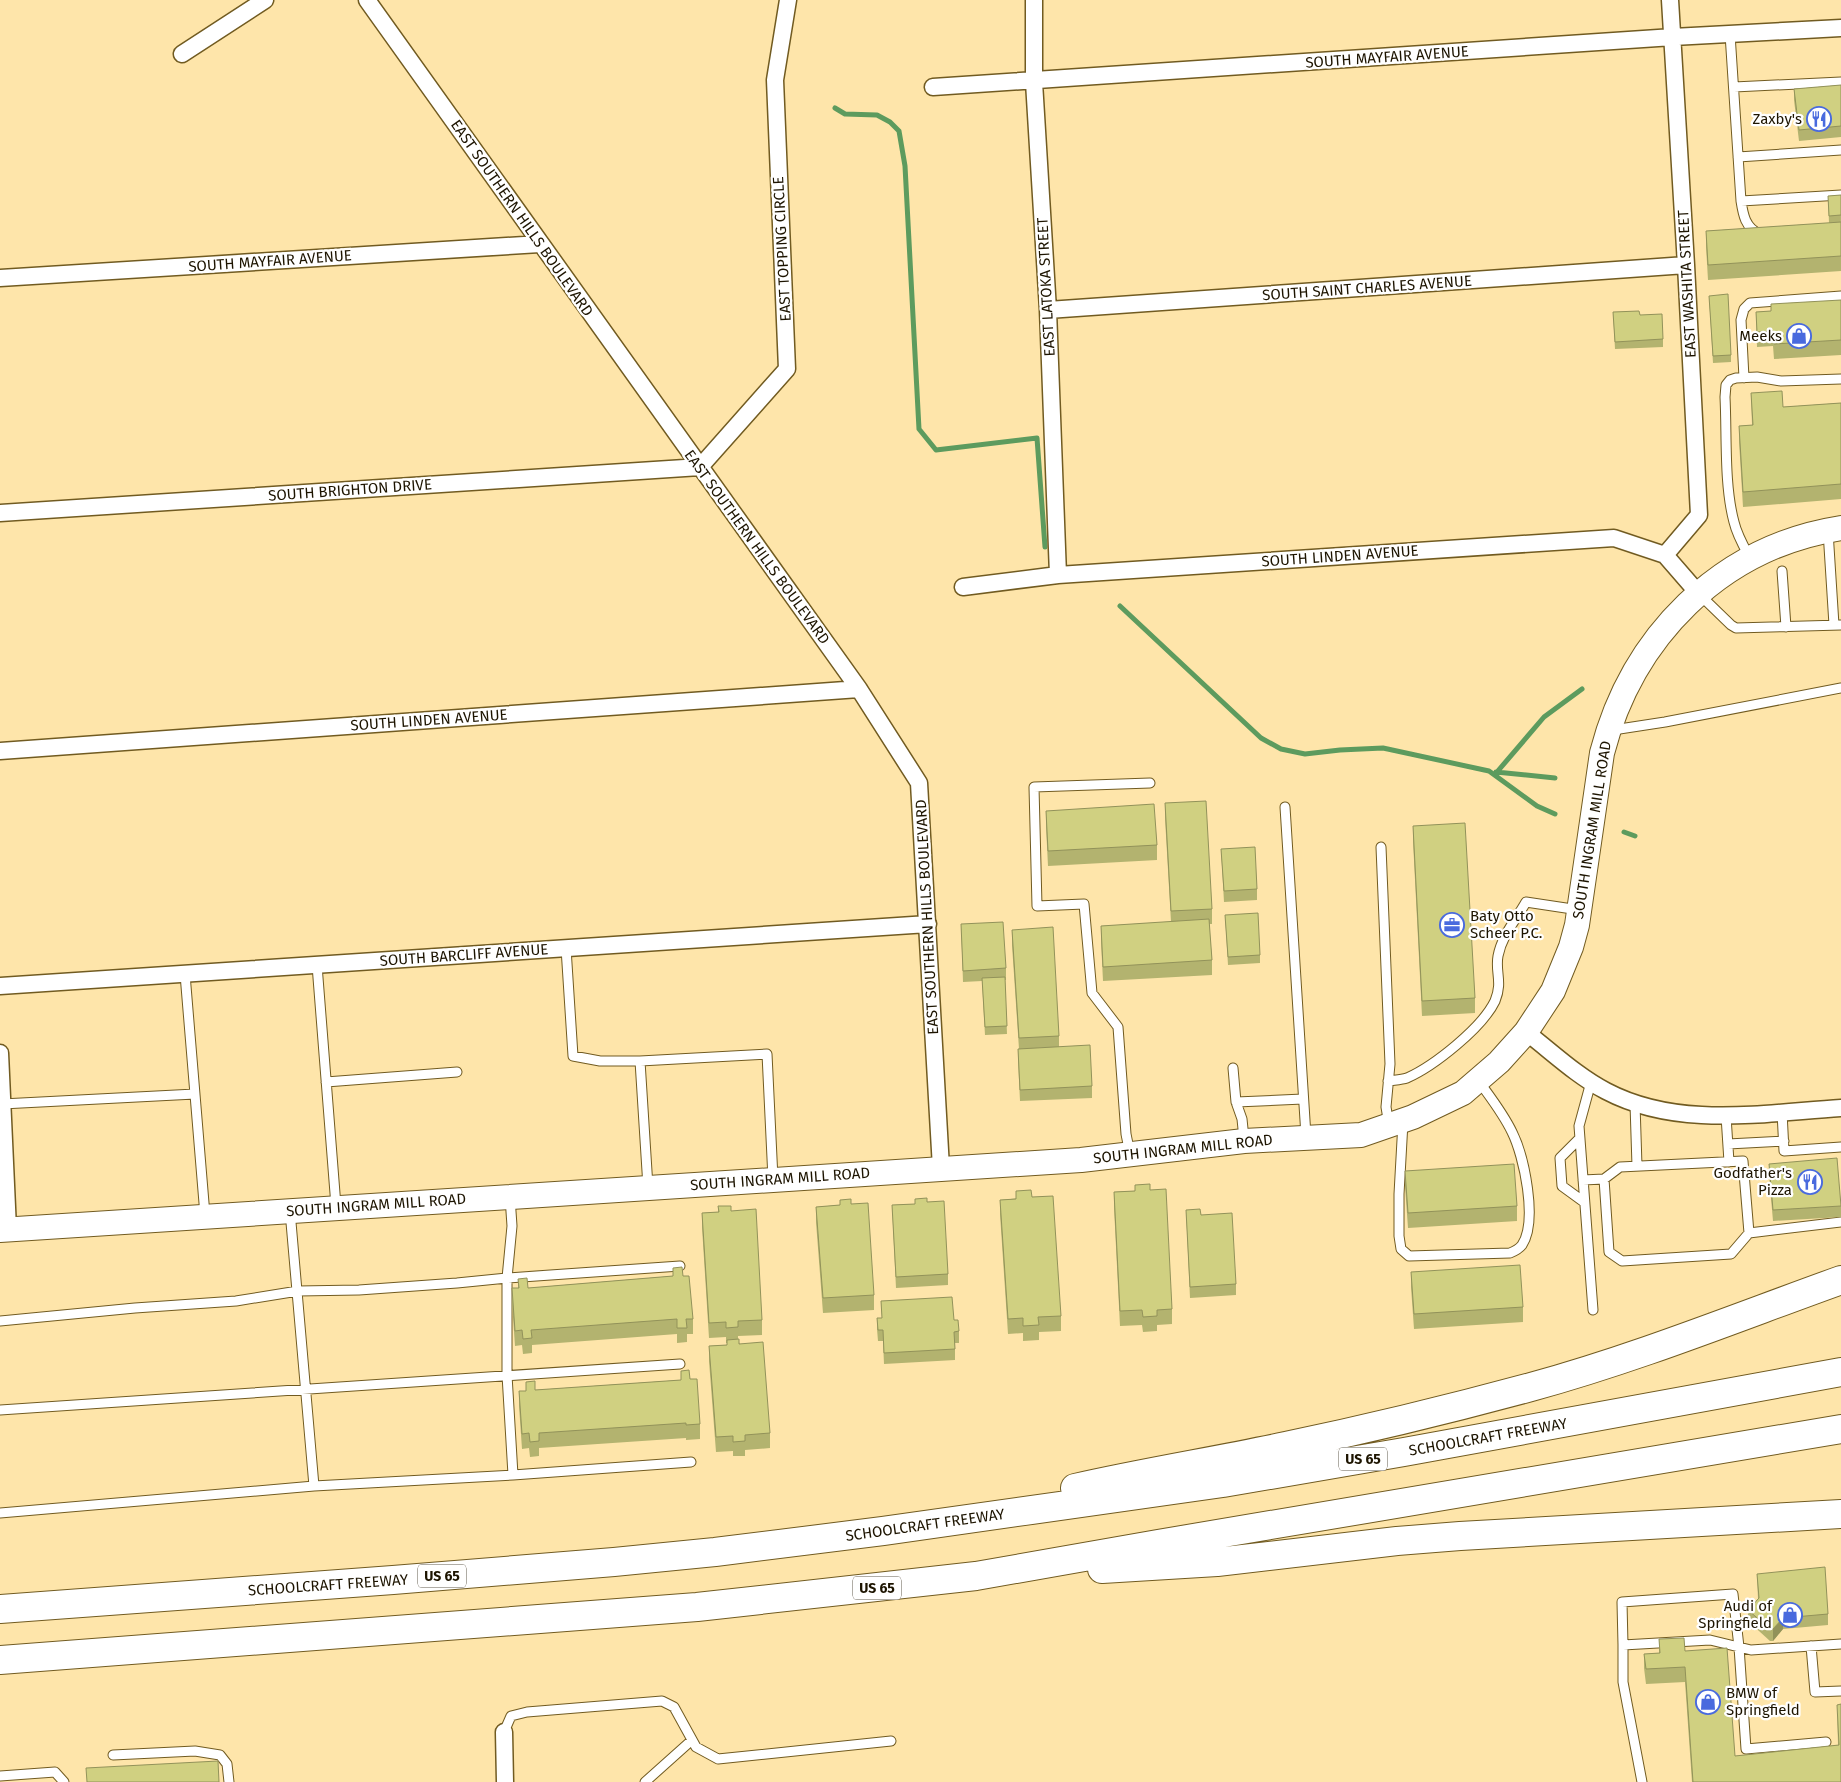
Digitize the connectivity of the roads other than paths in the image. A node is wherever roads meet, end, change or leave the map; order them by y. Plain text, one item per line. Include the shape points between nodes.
1 (266, 0) edge
2 (367, 0) edge
3 (788, 0) edge
4 (1034, 0) edge
5 (1670, 0) edge
6 (1841, 28) edge
7 (1730, 34) junction
8 (1673, 37) junction
9 (182, 54) dead end
10 (1034, 82) junction
11 (1841, 82) edge
12 (933, 87) dead end
13 (1734, 87) junction
14 (1841, 150) edge
15 (1738, 157) junction
16 (1841, 195) edge
17 (1741, 201) junction
18 (1766, 235) edge
19 (540, 244) junction
20 (1686, 265) junction
21 (0, 278) edge
22 (1841, 296) edge
23 (1048, 310) junction
24 (1744, 378) junction
25 (1841, 380) edge
26 (700, 467) junction
27 (0, 513) edge
28 (1835, 530) edge
29 (1664, 555) junction
30 (1750, 559) junction
31 (1782, 571) dead end
32 (1058, 575) junction
33 (963, 587) dead end
34 (1698, 593) junction
35 (1838, 625) edge
36 (1786, 627) junction
37 (1841, 688) edge
38 (859, 689) junction
39 (1608, 731) junction
40 (0, 751) edge
41 (1150, 783) dead end
42 (1285, 806) dead end
43 (1381, 847) dead end
44 (1579, 910) junction
45 (928, 924) junction
46 (566, 948) junction
47 (317, 965) junction
48 (185, 974) junction
49 (0, 986) edge
50 (1526, 1032) junction
51 (0, 1053) edge
52 (640, 1061) junction
53 (1233, 1068) dead end
54 (457, 1072) dead end
55 (1478, 1080) junction
56 (1388, 1081) junction
57 (326, 1082) junction
58 (1591, 1082) junction
59 (195, 1094) junction
60 (1303, 1099) junction
61 (1236, 1102) junction
62 (2, 1104) junction
63 (1635, 1104) junction
64 (1841, 1108) edge
65 (1782, 1112) junction
66 (1726, 1116) junction
67 (1396, 1123) junction
68 (1306, 1136) junction
69 (1580, 1138) junction
70 (1244, 1141) junction
71 (1784, 1141) junction
72 (1728, 1144) junction
73 (1841, 1147) edge
74 (1130, 1154) junction
75 (1729, 1162) junction
76 (1637, 1166) junction
77 (942, 1168) junction
78 (773, 1179) junction
79 (1604, 1179) junction
80 (1583, 1180) junction
81 (648, 1188) junction
82 (510, 1196) junction
83 (1584, 1202) junction
84 (336, 1208) junction
85 (290, 1211) junction
86 (205, 1216) junction
87 (1841, 1222) edge
88 (4, 1230) edge
89 (1749, 1233) junction
90 (680, 1266) edge
91 (507, 1278) junction
92 (1841, 1280) edge
93 (298, 1290) junction
94 (1593, 1310) dead end
95 (0, 1320) edge
96 (680, 1364) dead end
97 (1841, 1372) edge
98 (507, 1375) junction
99 (305, 1389) junction
100 (0, 1410) edge
101 (1841, 1429) edge
102 (691, 1462) dead end
103 (513, 1475) junction
104 (314, 1486) junction
105 (0, 1513) edge
106 (1841, 1514) edge
107 (883, 1531) junction
108 (976, 1576) junction
109 (0, 1609) edge
110 (1841, 1644) edge
111 (1624, 1645) junction
112 (1811, 1646) junction
113 (1739, 1647) junction
114 (0, 1660) edge
115 (1841, 1691) edge
116 (504, 1732) joint
117 (692, 1740) junction
118 (891, 1741) dead end
119 (1826, 1742) dead end
120 (113, 1755) dead end
121 (0, 1776) edge
122 (64, 1782) edge
123 (228, 1782) edge
124 (505, 1782) edge
125 (645, 1782) edge
126 (1642, 1782) edge

1 - 9 street
2 - 19 street, EAST SOUTHERN HILLS BOULEVARD
3 - 26 street, EAST TOPPING CIRCLE via 775,80 787,369
4 - 10 street, EAST LATOKA STREET
5 - 8 street, EAST WASHITA STREET
6 - 7 street, SOUTH MAYFAIR AVENUE
7 - 8 street, SOUTH MAYFAIR AVENUE
7 - 13 lane
8 - 10 street, SOUTH MAYFAIR AVENUE
8 - 20 street, EAST WASHITA STREET
10 - 12 street, SOUTH MAYFAIR AVENUE
10 - 23 street, EAST LATOKA STREET
11 - 13 lane
13 - 15 lane
14 - 15 lane
15 - 17 lane
16 - 17 lane
17 - 18 lane via 1748,226 1756,233
19 - 21 street, SOUTH MAYFAIR AVENUE
19 - 26 street, EAST SOUTHERN HILLS BOULEVARD
20 - 23 street, SOUTH SAINT CHARLES AVENUE
20 - 29 street, EAST WASHITA STREET via 1699,515
22 - 24 lane via 1750,303 1744,309 1742,320
23 - 32 street, EAST LATOKA STREET
24 - 25 lane
24 - 30 lane via 1730,380 1726,384 1725,397 1732,512
26 - 27 street, SOUTH BRIGHTON DRIVE
26 - 38 street, EAST SOUTHERN HILLS BOULEVARD
28 - 30 street, SOUTH INGRAM MILL ROAD via 1792,541
28 - 35 lane
29 - 32 street, SOUTH LINDEN AVENUE via 1614,538
29 - 34 street, SOUTH LINDEN AVENUE
30 - 34 street, SOUTH INGRAM MILL ROAD
31 - 36 lane
32 - 33 street, SOUTH LINDEN AVENUE
34 - 36 lane via 1736,628
34 - 39 street, SOUTH INGRAM MILL ROAD via 1649,648 1625,689
35 - 36 lane
37 - 39 lane
38 - 40 street, SOUTH LINDEN AVENUE
38 - 45 street, EAST SOUTHERN HILLS BOULEVARD via 919,783
39 - 44 street, SOUTH INGRAM MILL ROAD
41 - 74 lane via 1034,787 1037,906 1084,904 1092,994 1118,1027
42 - 60 lane
43 - 56 lane via 1390,1064
44 - 50 street, SOUTH INGRAM MILL ROAD via 1563,969 1553,991
44 - 56 lane via 1526,902 1506,934 1498,957 1500,987 1486,1014 1440,1058 1405,1079
45 - 46 street, SOUTH BARCLIFF AVENUE
45 - 77 street, EAST SOUTHERN HILLS BOULEVARD
46 - 47 street, SOUTH BARCLIFF AVENUE
46 - 52 lane via 573,1056 600,1061
47 - 48 street, SOUTH BARCLIFF AVENUE
47 - 57 lane
48 - 49 street, SOUTH BARCLIFF AVENUE
48 - 59 lane
50 - 55 street, SOUTH INGRAM MILL ROAD
50 - 58 street
51 - 62 street
52 - 78 lane via 767,1054
52 - 81 lane
53 - 61 lane
54 - 57 lane
55 - 67 street, SOUTH INGRAM MILL ROAD via 1463,1093
55 - 67 lane via 1506,1119 1519,1151 1530,1216 1525,1241 1517,1250 1510,1253 1409,1256 1401,1249
56 - 67 lane via 1386,1107
57 - 84 lane
58 - 63 street
58 - 69 lane via 1579,1126
59 - 62 lane
59 - 86 lane
60 - 61 lane
60 - 68 lane
61 - 70 lane
62 - 88 street
63 - 66 street via 1669,1113
63 - 76 lane
64 - 65 street
65 - 66 street
65 - 71 lane
66 - 72 lane
67 - 68 street, SOUTH INGRAM MILL ROAD via 1361,1134
68 - 70 street, SOUTH INGRAM MILL ROAD
69 - 80 lane
69 - 83 lane via 1560,1158 1562,1186
70 - 74 street, SOUTH INGRAM MILL ROAD
71 - 72 lane
71 - 73 lane via 1784,1151
72 - 75 lane
74 - 77 street, SOUTH INGRAM MILL ROAD
75 - 76 lane
75 - 89 lane via 1743,1161
76 - 79 lane via 1620,1167
77 - 78 street, SOUTH INGRAM MILL ROAD
78 - 81 street, SOUTH INGRAM MILL ROAD
79 - 80 lane
79 - 89 lane via 1609,1252 1622,1261 1731,1254
80 - 83 lane
81 - 82 street, SOUTH INGRAM MILL ROAD
82 - 84 street, SOUTH INGRAM MILL ROAD
82 - 91 lane via 512,1226
83 - 94 lane
84 - 85 street, SOUTH INGRAM MILL ROAD
85 - 86 street, SOUTH INGRAM MILL ROAD
85 - 93 lane
86 - 88 street, SOUTH INGRAM MILL ROAD
87 - 89 lane
90 - 91 lane
91 - 93 lane via 359,1290
91 - 98 lane
92 - 107 highway via 1624,1359 1532,1387 1296,1444 1119,1478
93 - 95 lane via 236,1301
93 - 99 lane
96 - 98 lane
97 - 107 highway, SCHOOLCRAFT FREEWAY / US 65 via 1223,1483
98 - 99 lane
98 - 103 lane
99 - 100 lane
99 - 104 lane
101 - 108 highway, US 65
102 - 103 lane
103 - 104 lane
104 - 105 lane
106 - 108 highway via 1451,1537 1217,1562
107 - 109 highway, SCHOOLCRAFT FREEWAY / US 65 via 614,1562
108 - 114 highway, US 65 via 687,1608
110 - 112 lane
111 - 113 lane via 1710,1640
111 - 113 lane via 1622,1602 1734,1594
111 - 126 lane via 1624,1682
112 - 113 lane via 1751,1650
112 - 115 lane via 1815,1692
113 - 119 lane via 1746,1749
116 - 117 lane via 511,1716 526,1712 662,1701 674,1707
116 - 124 street
117 - 118 lane via 696,1747 718,1759
117 - 125 lane
120 - 123 lane via 195,1751 220,1755 227,1764
121 - 122 lane via 55,1772

